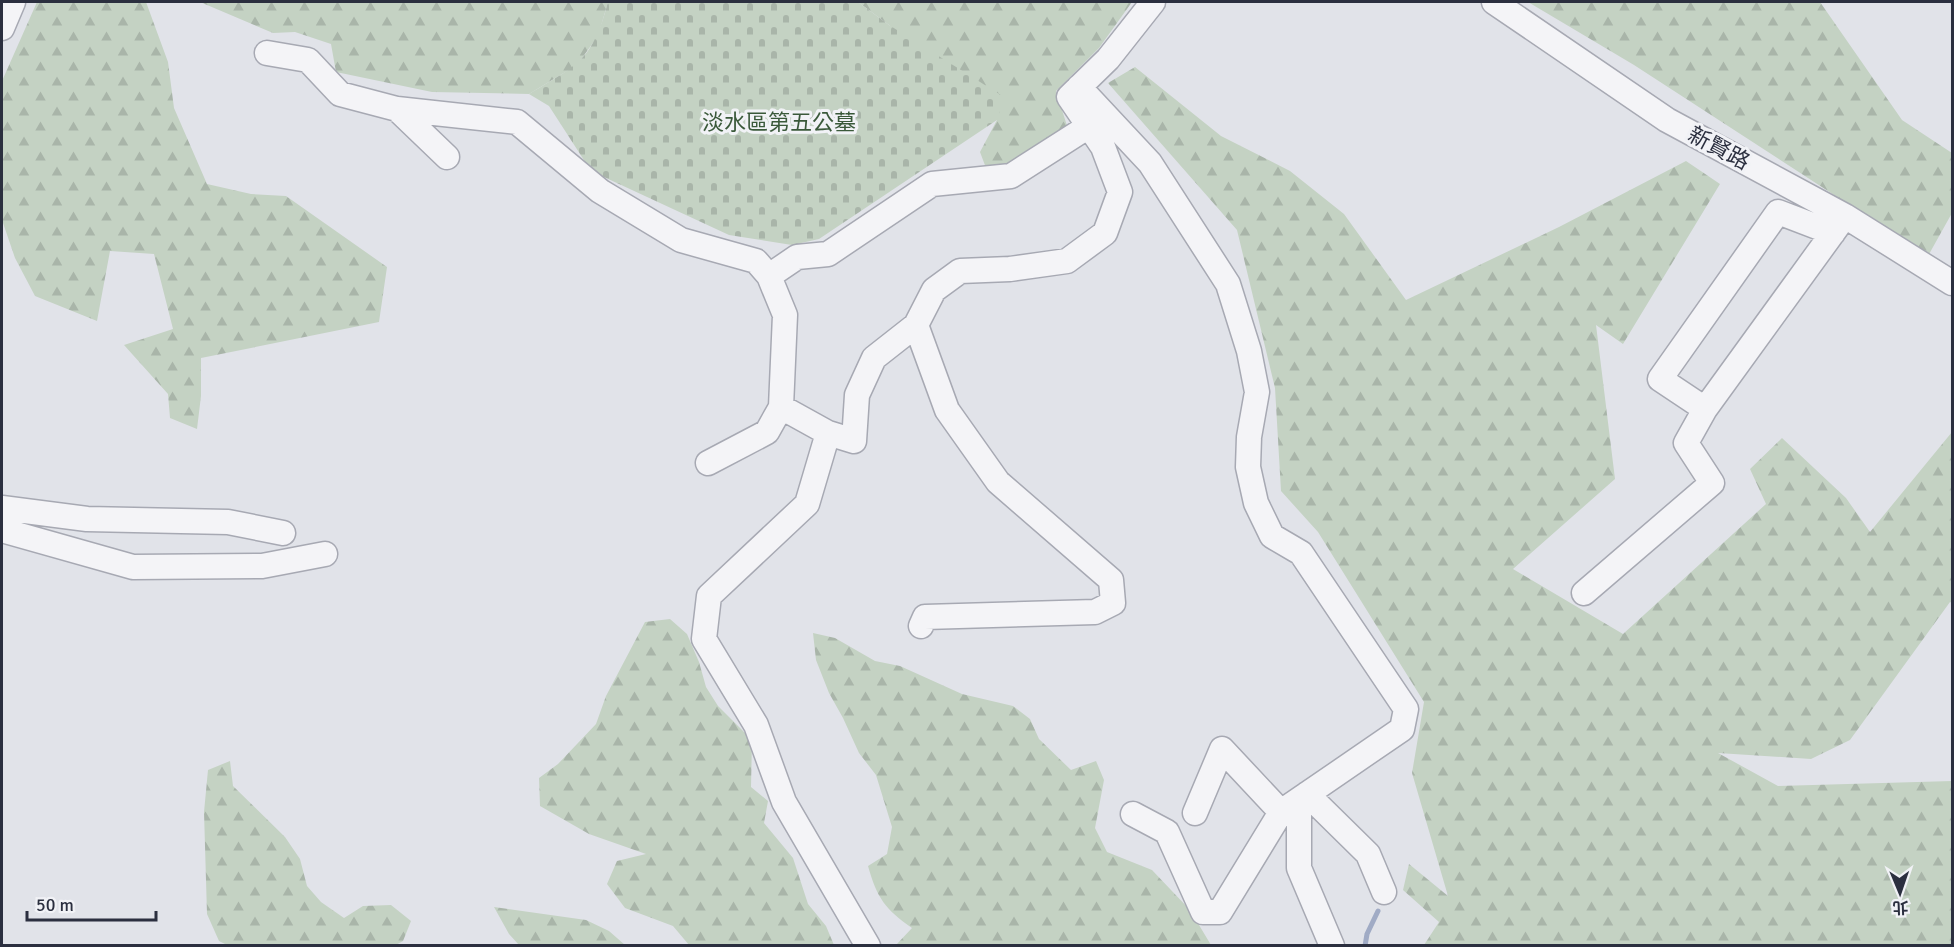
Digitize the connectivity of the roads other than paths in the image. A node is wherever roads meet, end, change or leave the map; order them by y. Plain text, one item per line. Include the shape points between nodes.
1 (13, 2) edge
2 (1153, 2) edge
3 (1494, 2) edge
4 (2, 28) edge
5 (267, 53) dead end
6 (1079, 87) junction
7 (397, 109) junction
8 (1089, 126) junction
9 (447, 156) dead end
10 (1839, 224) junction
11 (769, 276) junction
12 (1953, 284) edge
13 (916, 325) junction
14 (781, 407) junction
15 (1705, 409) junction
16 (828, 433) junction
17 (708, 464) dead end
18 (2, 508) edge
19 (2, 530) edge
20 (283, 533) dead end
21 (326, 554) dead end
22 (1584, 593) dead end
23 (921, 626) dead end
24 (1296, 802) junction
25 (1195, 813) dead end
26 (1133, 814) dead end
27 (1384, 892) dead end
28 (868, 945) edge
29 (1332, 945) edge

1 - 4 street
2 - 6 street via 1108,59
3 - 10 street, 新賢路 via 1667,120
5 - 7 street via 308,60 340,94
6 - 8 street via 1069,97
6 - 24 street via 1150,163 1228,284 1257,392 1248,467 1256,503 1272,536 1301,553 1406,709 1402,729
7 - 9 street
7 - 11 street via 517,122 600,190 681,240 756,261
8 - 11 street via 1011,176 932,184 828,254 797,257
8 - 13 street via 1103,147 1120,192 1105,232 1067,261 960,271 934,290
10 - 12 street, 新賢路
10 - 15 street
10 - 15 street via 1778,212 1660,379
11 - 14 street via 785,315
13 - 16 street via 874,358 857,395 854,441
13 - 23 street via 953,419 998,482 1111,580 1113,603 1095,612 925,617
14 - 16 street
14 - 17 street via 767,432
15 - 22 street via 1686,443 1712,483
16 - 28 street via 807,504 709,596 704,639 756,725 783,802
18 - 20 street via 87,519 228,522
19 - 21 street via 133,567 262,566
24 - 25 street via 1222,749
24 - 26 street via 1220,912 1203,912 1167,832
24 - 27 street via 1368,854
24 - 29 street via 1299,868

